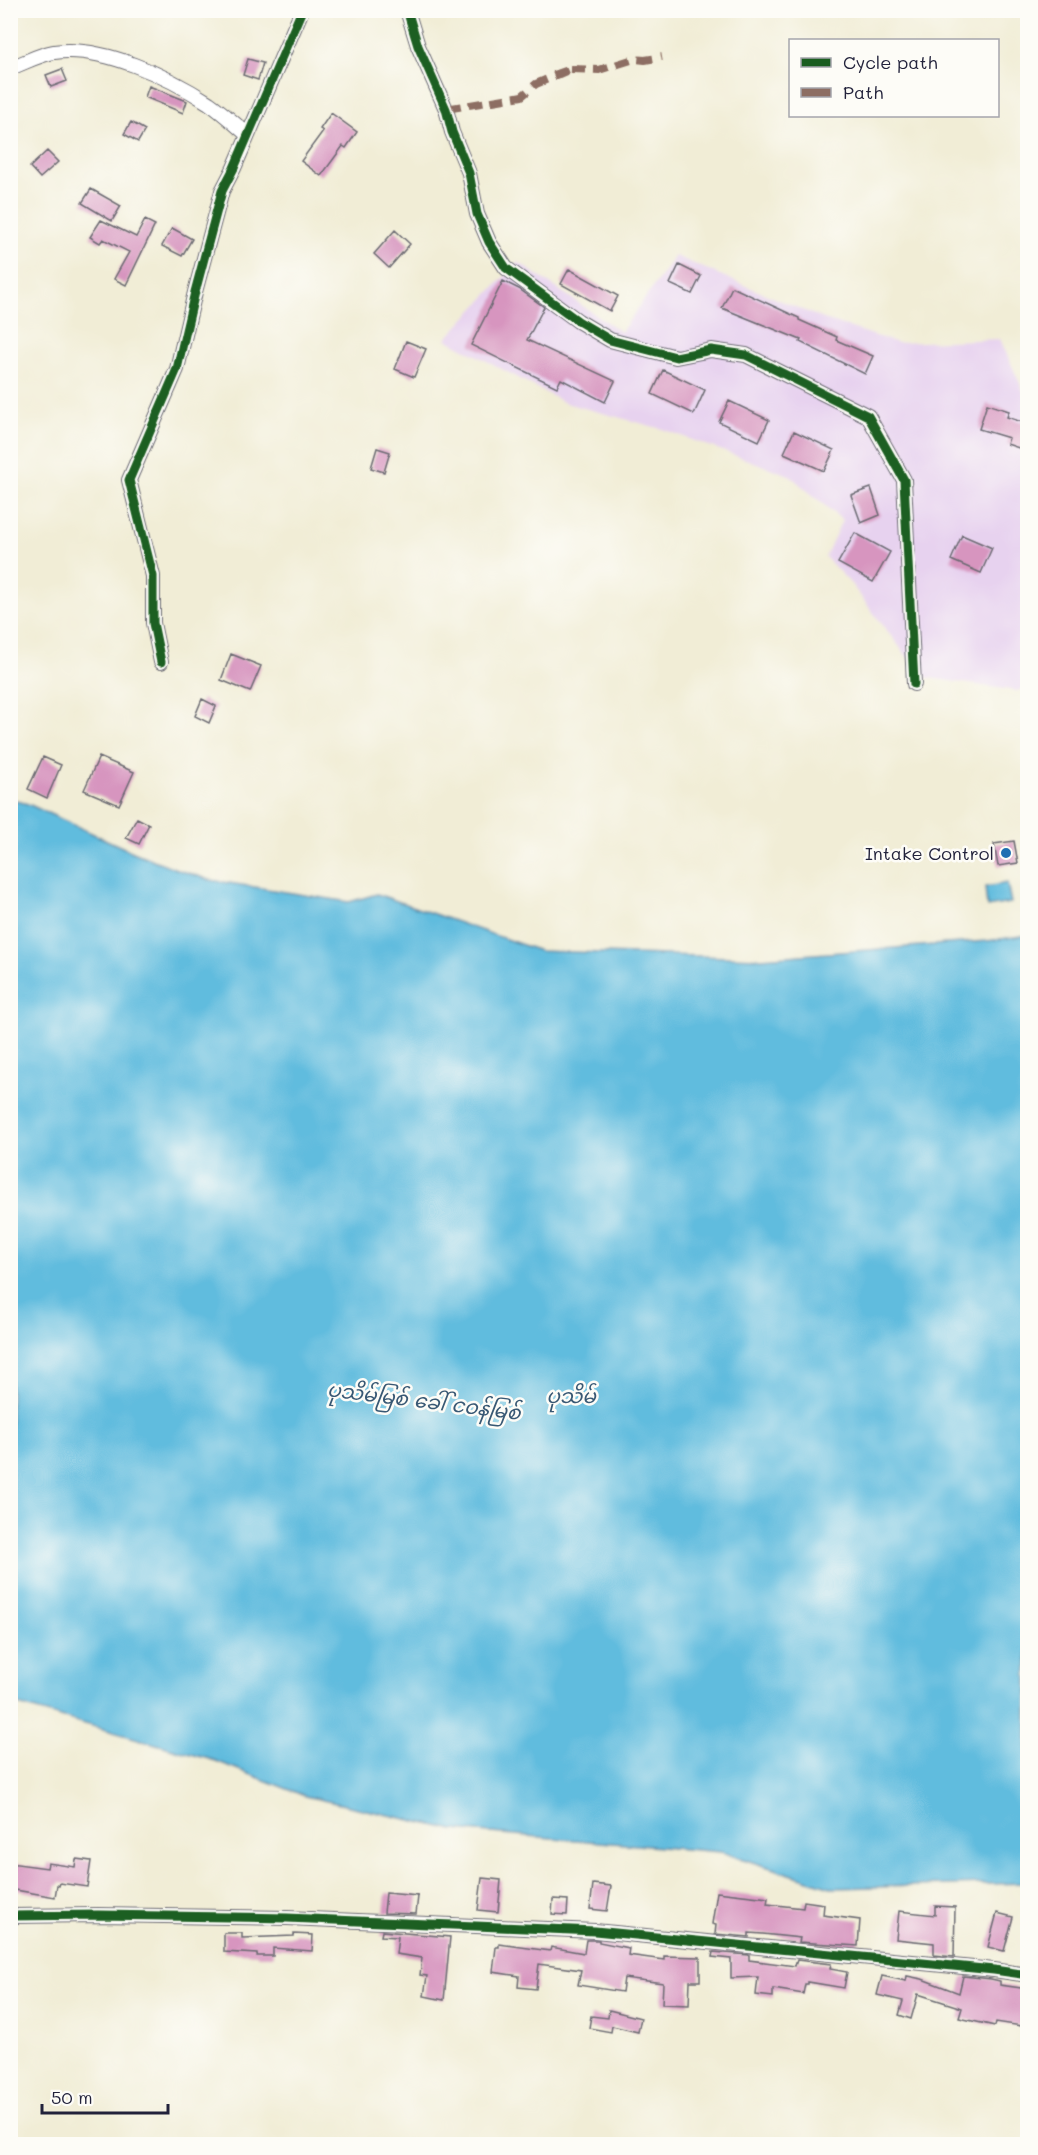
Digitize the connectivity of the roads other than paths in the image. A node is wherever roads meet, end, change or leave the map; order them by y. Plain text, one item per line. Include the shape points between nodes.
1 (302, 10) edge
2 (407, 10) edge
3 (10, 68) edge
4 (248, 135) junction
5 (161, 662) dead end
6 (914, 684) dead end
7 (10, 1916) edge
8 (1028, 1975) edge

1 - 4 street
2 - 6 street via 469,173 477,214 506,268 610,340 676,357 711,350 746,356 868,416 904,480
3 - 4 street via 53,52 89,52 131,64 169,81 209,104
4 - 5 street via 222,191 177,369 129,480 153,576 153,623
7 - 8 street via 287,1918 595,1932

